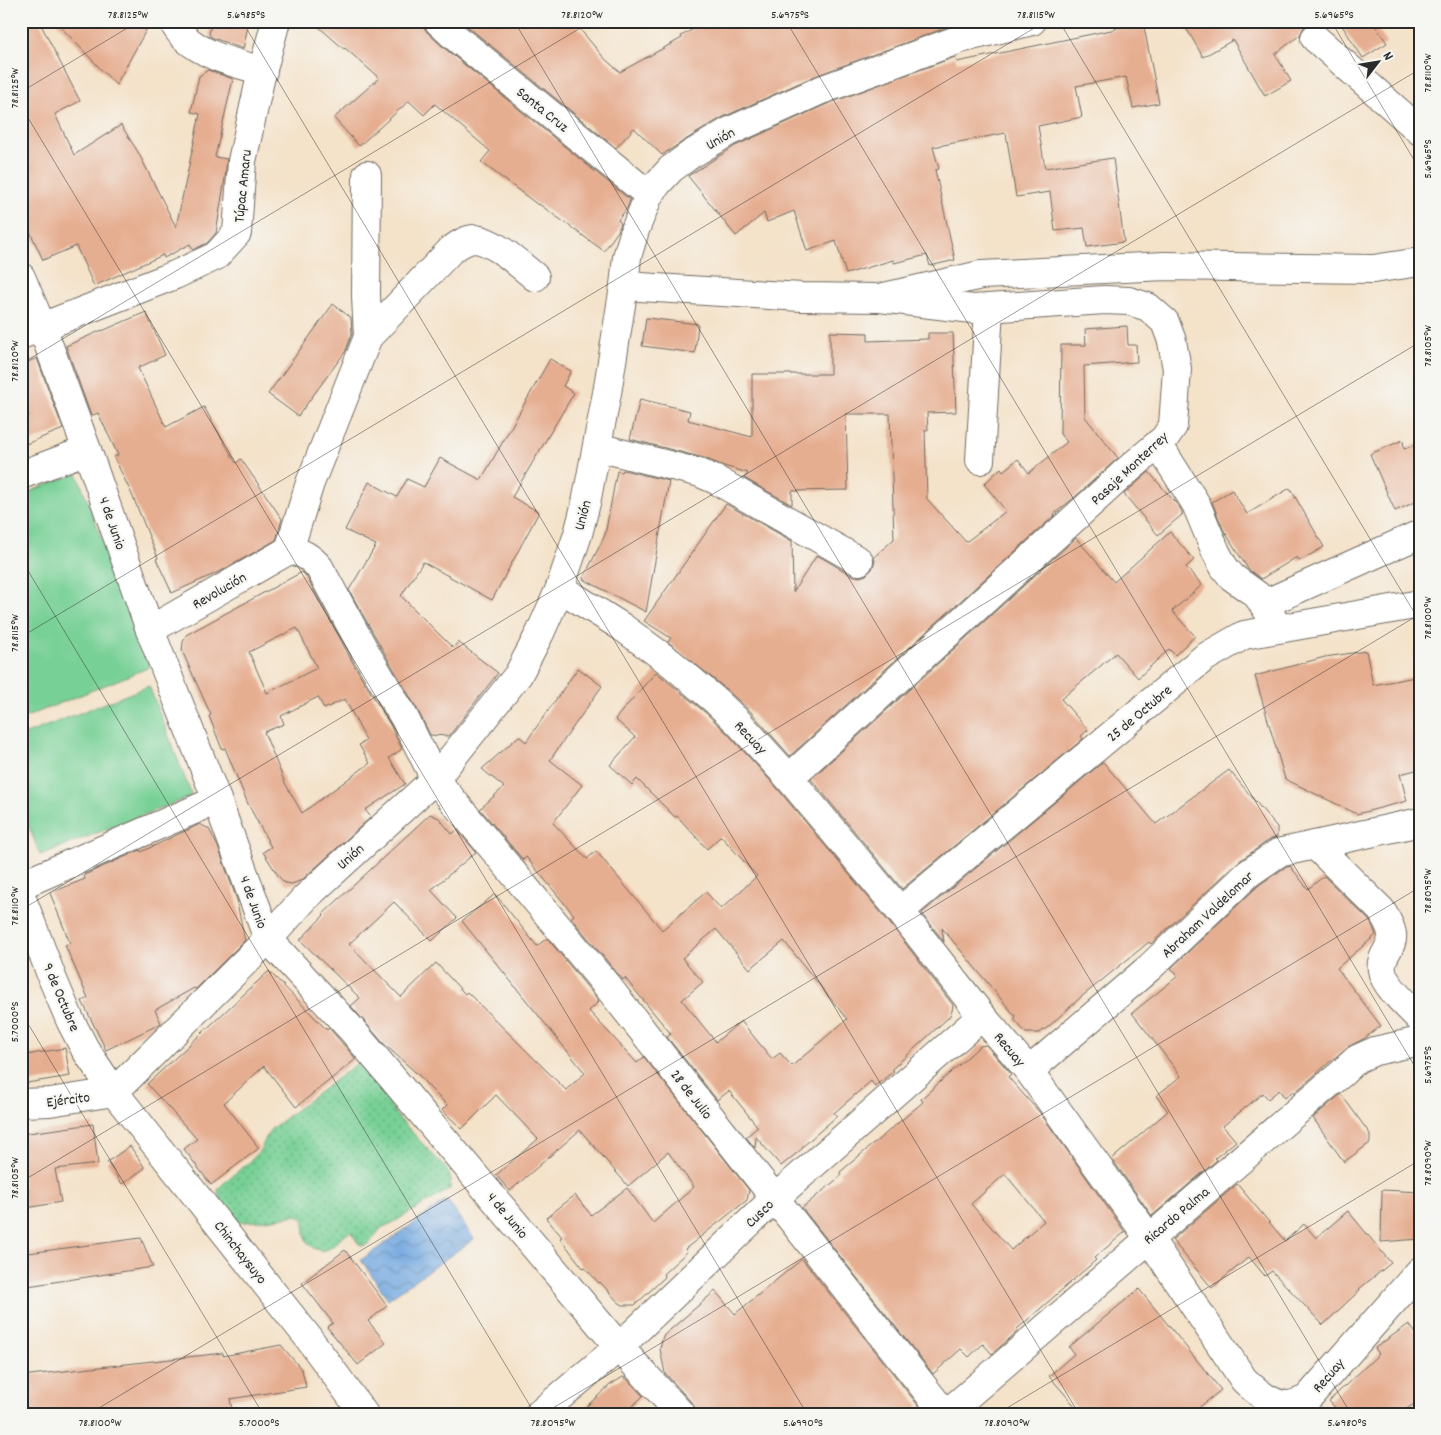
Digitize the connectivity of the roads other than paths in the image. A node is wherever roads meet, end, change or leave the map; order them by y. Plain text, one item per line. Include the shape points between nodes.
1 (172, 21) edge
2 (276, 21) edge
3 (438, 21) edge
4 (1032, 21) edge
5 (1315, 38) dead end
6 (263, 71) junction
7 (1420, 131) edge
8 (367, 175) dead end
9 (649, 195) junction
10 (1420, 262) edge
11 (21, 276) edge
12 (535, 277) dead end
13 (624, 286) junction
14 (880, 298) junction
15 (989, 308) junction
16 (32, 331) edge
17 (368, 337) junction
18 (1158, 444) junction
19 (597, 447) junction
20 (87, 450) junction
21 (980, 460) dead end
22 (21, 475) edge
23 (1420, 534) edge
24 (289, 550) junction
25 (859, 561) dead end
26 (560, 588) junction
27 (1264, 604) junction
28 (1420, 604) edge
29 (1276, 628) junction
30 (150, 630) junction
31 (789, 778) junction
32 (435, 779) junction
33 (216, 800) junction
34 (1420, 822) edge
35 (1315, 845) junction
36 (21, 885) edge
37 (21, 896) edge
38 (900, 911) junction
39 (268, 939) junction
40 (982, 1016) junction
41 (1420, 1019) edge
42 (1420, 1041) edge
43 (1029, 1071) junction
44 (114, 1092) junction
45 (21, 1103) edge
46 (775, 1198) junction
47 (1149, 1238) junction
48 (1420, 1271) edge
49 (619, 1347) junction
50 (364, 1414) edge
51 (540, 1414) edge
52 (680, 1414) edge
53 (946, 1414) edge

1 - 6 street via 183,36 199,48 216,57
2 - 6 street, Túpac Amaru
3 - 9 street, Santa Cruz
4 - 9 street, Unión via 950,43 821,90 736,128 671,169
5 - 7 street
6 - 16 street, Túpac Amaru via 242,161 237,233 216,256
8 - 17 street
9 - 13 street, Unión via 627,257
10 - 14 street via 1373,269 1166,266 981,275
11 - 16 street, 4 de Junio
12 - 17 street via 498,248 475,239 466,240 451,250
13 - 14 street via 802,297
13 - 19 street, Unión
14 - 15 street, Pasaje Monterrey
15 - 18 street, Pasaje Monterrey via 1104,300 1129,301 1148,307 1166,322 1177,370 1173,426
15 - 21 street
16 - 20 street, 4 de Junio
17 - 24 street via 310,483
18 - 27 street via 1196,504 1224,567
18 - 31 street, Pasaje Monterrey
19 - 25 street via 700,473
19 - 26 street, Unión via 586,503
20 - 22 street
20 - 30 street, 4 de Junio
23 - 27 street
24 - 30 street, Revolución
24 - 32 street, 28 de Julio via 307,555 319,567 404,717
26 - 31 street, Recuay via 671,663 727,712
26 - 32 street, Unión via 518,675
27 - 29 street
28 - 29 street, 25 de Octubre
29 - 38 street, 25 de Octubre via 1244,635 1204,658
30 - 33 street, 4 de Junio
31 - 38 street, Recuay
32 - 39 street, Unión via 306,897
32 - 46 street, 28 de Julio via 608,987
33 - 36 street
33 - 39 street, 4 de Junio
34 - 35 street, Abraham Valdelomar
35 - 41 street via 1381,910 1392,934 1392,942 1382,959 1382,972 1387,983
35 - 43 street, Abraham Valdelomar via 1278,854 1249,874 1149,968
37 - 44 street, 9 de Octubre via 70,1020
38 - 40 street, Recuay
39 - 44 street, Unión
39 - 49 street, 4 de Junio via 352,1030
40 - 43 street, Recuay
40 - 46 street, Cusco
42 - 47 street, Ricardo Palma via 1375,1051 1357,1059
43 - 47 street, Recuay
44 - 45 street, Ejército
44 - 50 street, Chinchaysuyo via 307,1336
46 - 49 street, Cusco
46 - 53 street, 28 de Julio
47 - 48 street, Recuay via 1244,1380 1261,1395 1290,1405 1306,1400
47 - 53 street, Ricardo Palma
49 - 51 street, Cusco
49 - 52 street, 4 de Junio

